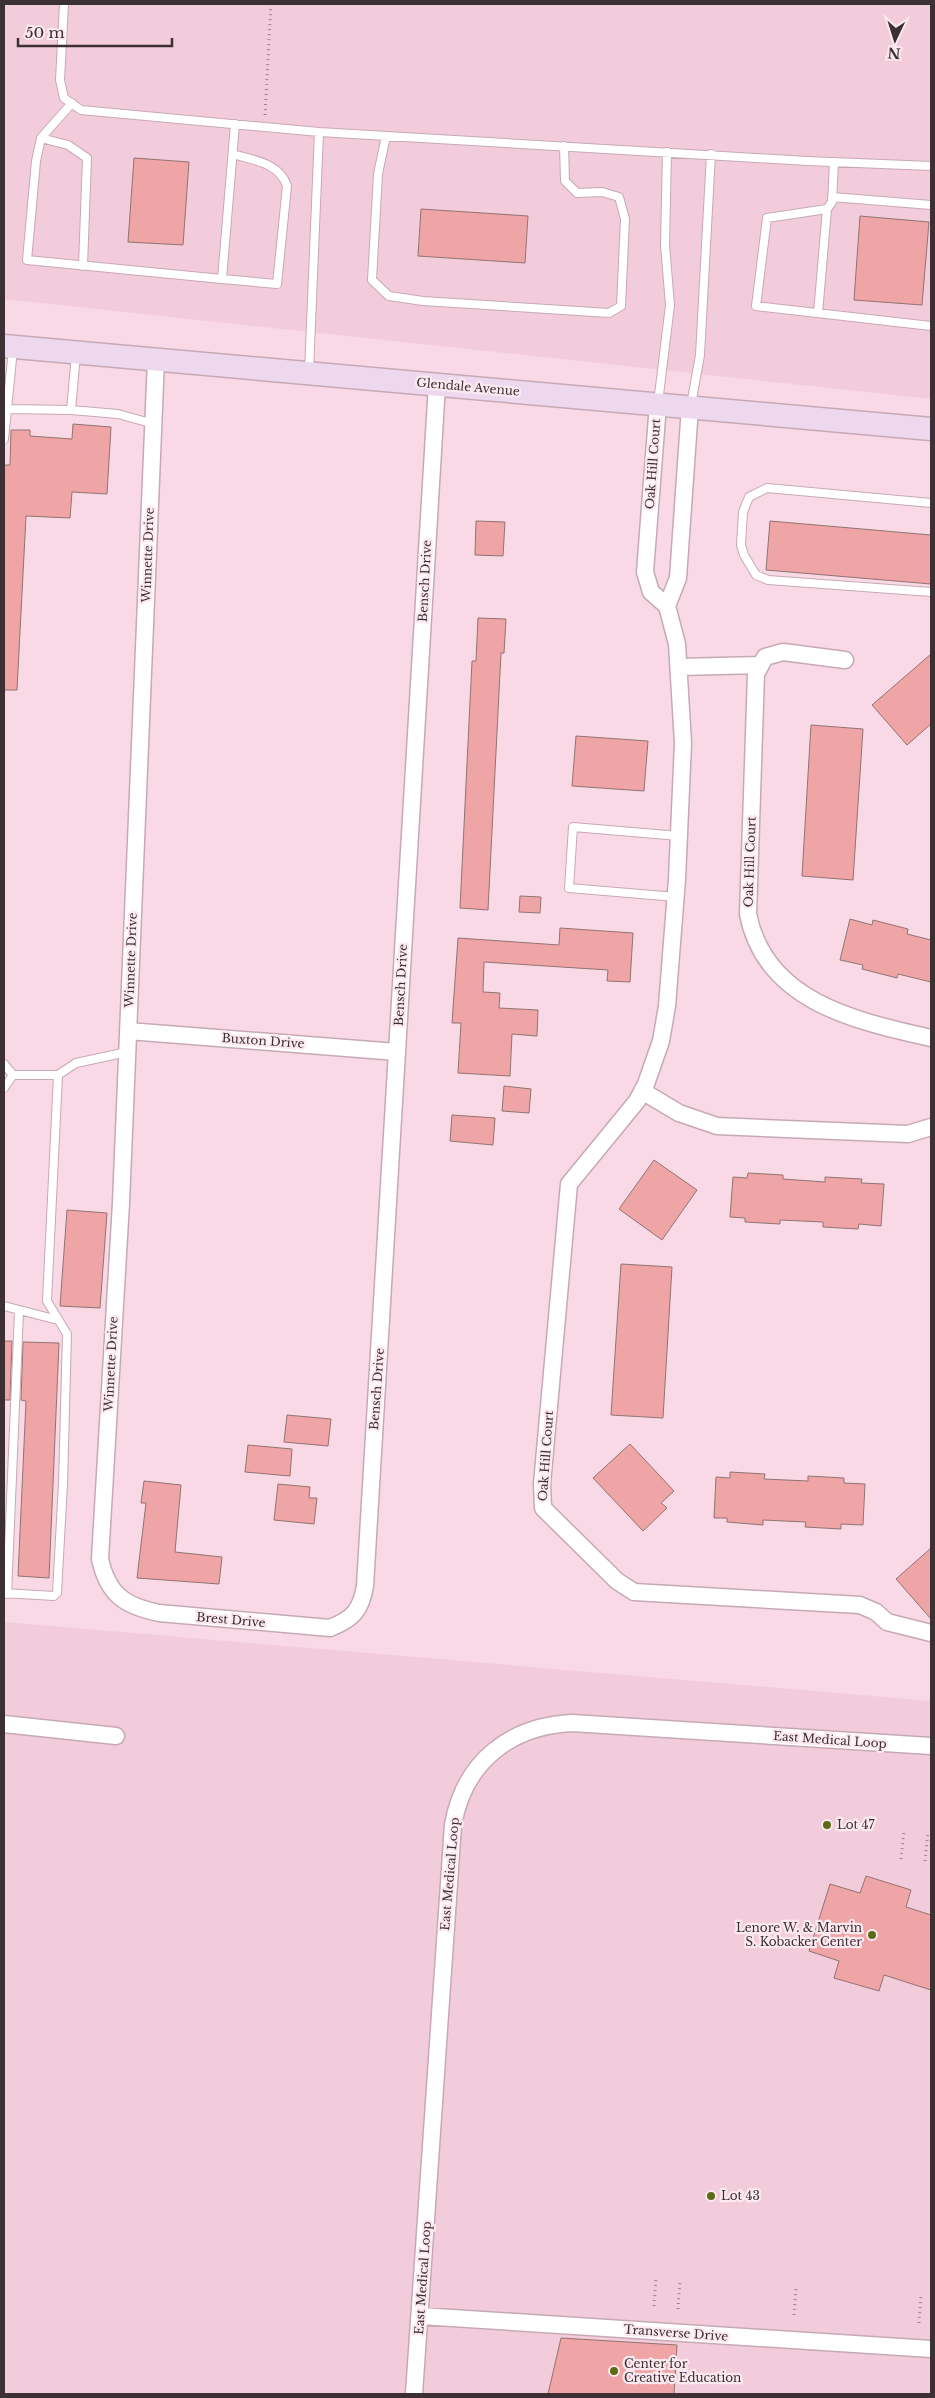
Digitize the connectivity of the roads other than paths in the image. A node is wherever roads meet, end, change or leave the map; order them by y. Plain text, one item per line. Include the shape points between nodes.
1 (64, 4) edge
2 (72, 104) junction
3 (235, 124) junction
4 (319, 132) junction
5 (386, 136) junction
6 (41, 138) junction
7 (564, 146) junction
8 (667, 152) junction
9 (233, 154) junction
10 (711, 154) junction
11 (834, 162) junction
12 (931, 166) edge
13 (832, 197) junction
14 (931, 205) edge
15 (827, 209) junction
16 (84, 266) junction
17 (222, 279) junction
18 (818, 313) junction
19 (931, 326) edge
20 (9, 346) edge
21 (76, 352) junction
22 (156, 359) junction
23 (308, 373) junction
24 (437, 384) junction
25 (658, 404) junction
26 (690, 406) junction
27 (7, 409) junction
28 (71, 410) junction
29 (154, 424) junction
30 (931, 429) edge
31 (4, 439) edge
32 (931, 503) edge
33 (931, 592) edge
34 (667, 606) junction
35 (845, 660) dead end
36 (761, 665) junction
37 (679, 667) junction
38 (679, 836) junction
39 (676, 897) junction
40 (128, 1031) junction
41 (931, 1038) edge
42 (127, 1052) junction
43 (398, 1052) junction
44 (4, 1064) edge
45 (13, 1075) junction
46 (58, 1075) junction
47 (4, 1088) edge
48 (642, 1091) junction
49 (931, 1128) edge
50 (4, 1306) edge
51 (19, 1312) junction
52 (58, 1320) junction
53 (100, 1559) joint
54 (365, 1586) joint
55 (5, 1593) edge
56 (931, 1633) edge
57 (4, 1724) edge
58 (116, 1736) dead end
59 (931, 1746) edge
60 (421, 2316) junction
61 (931, 2349) edge
62 (414, 2394) edge

1 - 2 lane via 60,80 64,98
2 - 3 lane via 81,110
2 - 6 lane
3 - 4 lane
3 - 9 lane
4 - 5 lane
4 - 23 lane
5 - 7 lane
5 - 7 lane via 378,174 372,280 389,296 608,313 620,306 625,219 619,197 602,192 577,193 565,181
6 - 16 lane via 68,144 87,158
6 - 16 lane via 27,260
7 - 8 lane
8 - 10 lane
8 - 25 lane via 665,245 670,305
9 - 17 lane
9 - 17 lane via 267,164 281,172 287,186 278,284
10 - 11 lane
10 - 26 lane via 700,354
11 - 12 lane
11 - 13 lane
13 - 14 lane
13 - 15 lane
15 - 18 lane
15 - 18 lane via 767,218 756,306
16 - 17 lane
18 - 19 lane
20 - 21 main road, Glendale Avenue
20 - 27 lane
21 - 22 main road, Glendale Avenue
21 - 28 lane
22 - 23 main road, Glendale Avenue
22 - 29 street, Winnette Drive
23 - 24 main road, Glendale Avenue
24 - 25 main road, Glendale Avenue
24 - 43 street, Bensch Drive
25 - 26 main road, Glendale Avenue
25 - 34 street, Oak Hill Court via 645,572 651,592
26 - 30 main road, Glendale Avenue
26 - 34 street via 678,578
27 - 28 lane
27 - 31 lane
28 - 29 lane via 118,414
29 - 40 street, Winnette Drive
32 - 33 lane via 768,488 749,497 743,512 741,545 756,575 768,580
34 - 37 street, Oak Hill Court
35 - 36 street via 783,652 765,657
36 - 37 street
36 - 41 street, Oak Hill Court via 756,674 755,694 748,914 752,932 764,958 775,972 816,1002 857,1020
37 - 38 street, Oak Hill Court via 683,743
38 - 39 street, Oak Hill Court
38 - 39 lane via 573,827 569,888
39 - 48 street, Oak Hill Court via 661,1041
40 - 42 street, Winnette Drive
40 - 43 street, Buxton Drive
42 - 46 lane via 76,1063
42 - 53 street, Winnette Drive
43 - 54 street, Bensch Drive
44 - 45 lane
45 - 46 lane
45 - 47 lane
46 - 52 lane via 46,1300
48 - 49 street via 679,1112 717,1126 908,1134
48 - 56 street, Oak Hill Court via 569,1184 542,1484 543,1508 617,1582 634,1592 860,1605 876,1612 887,1622
50 - 51 lane
51 - 52 lane
51 - 55 lane
52 - 55 lane via 67,1334 57,1593 54,1596
53 - 54 street, Brest Drive via 104,1575 121,1600 159,1613 330,1628 344,1623 358,1610
57 - 58 street
59 - 60 street, East Medical Loop via 572,1723 546,1725 527,1731 504,1743 484,1760 463,1790 452,1825
60 - 61 street, Transverse Drive
60 - 62 street, East Medical Loop

